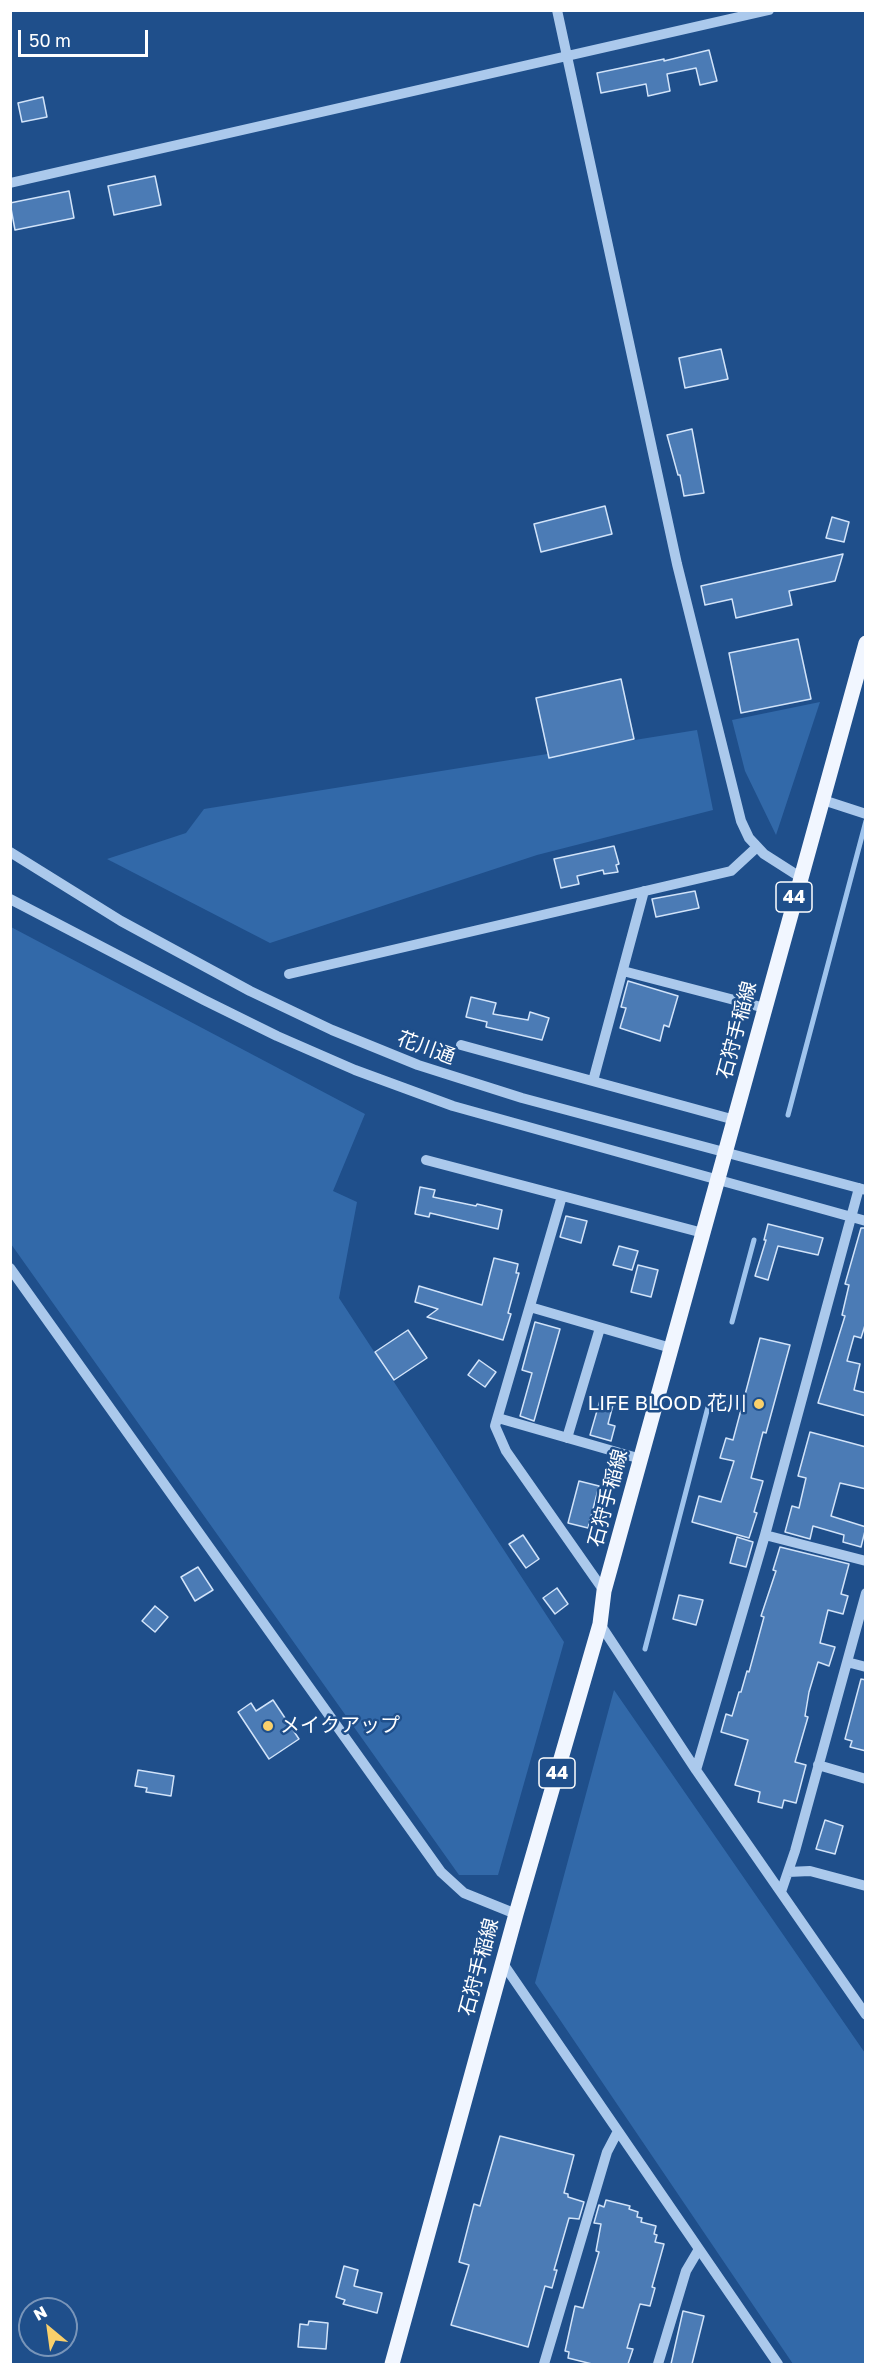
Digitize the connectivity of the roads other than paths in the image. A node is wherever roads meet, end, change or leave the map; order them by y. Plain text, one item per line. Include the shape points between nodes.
1 (557, 10) edge
2 (769, 10) edge
3 (567, 55) junction
4 (10, 183) edge
5 (866, 644) edge
6 (823, 800) junction
7 (866, 814) edge
8 (757, 847) junction
9 (10, 852) edge
10 (800, 877) junction
11 (644, 891) junction
12 (10, 899) edge
13 (623, 971) junction
14 (289, 974) dead end
15 (765, 1008) junction
16 (461, 1045) dead end
17 (593, 1081) junction
18 (735, 1120) junction
19 (727, 1152) junction
20 (426, 1160) dead end
21 (718, 1180) junction
22 (862, 1189) edge
23 (562, 1196) junction
24 (850, 1217) junction
25 (866, 1221) edge
26 (703, 1233) junction
27 (10, 1268) edge
28 (530, 1307) junction
29 (600, 1328) junction
30 (671, 1348) junction
31 (498, 1418) junction
32 (567, 1438) junction
33 (641, 1459) junction
34 (765, 1535) junction
35 (866, 1561) edge
36 (604, 1591) junction
37 (866, 1593) edge
38 (600, 1624) junction
39 (847, 1662) junction
40 (866, 1667) edge
41 (818, 1766) junction
42 (696, 1770) junction
43 (866, 1779) edge
44 (788, 1872) junction
45 (866, 1886) edge
46 (781, 1893) junction
47 (516, 1914) junction
48 (502, 1962) junction
49 (866, 2015) edge
50 (618, 2131) junction
51 (699, 2249) junction
52 (392, 2364) edge
53 (544, 2364) edge
54 (658, 2364) edge
55 (778, 2364) edge

1 - 3 street
2 - 3 street
3 - 4 street
3 - 8 street via 677,564 741,821
5 - 6 main road, 石狩手稲線 / 44
6 - 7 street
6 - 10 main road, 石狩手稲線 / 44
8 - 10 street
8 - 11 street via 731,871
9 - 19 street, 花川通 via 121,921 332,1030 418,1065 522,1098
10 - 15 main road, 石狩手稲線 / 44
11 - 13 street
11 - 14 street
12 - 21 street via 277,1036 355,1070 453,1106
13 - 15 street
13 - 17 street
15 - 18 main road, 石狩手稲線 / 44
16 - 17 street
17 - 18 street
18 - 19 main road, 石狩手稲線 / 44
19 - 21 main road, 石狩手稲線 / 44
19 - 22 street, 花川通
20 - 23 street
21 - 24 street
21 - 26 main road, 石狩手稲線 / 44
22 - 24 street
23 - 26 street
23 - 28 street
24 - 25 street
24 - 34 street
26 - 30 main road, 石狩手稲線 / 44
27 - 47 street via 441,1872 464,1893
28 - 29 street
28 - 31 street
29 - 30 street
29 - 32 street
30 - 33 main road, 石狩手稲線 / 44
31 - 32 street
31 - 36 street via 495,1426 506,1451
32 - 33 street
33 - 36 main road, 石狩手稲線 / 44
34 - 35 street
34 - 42 street
36 - 38 main road, 石狩手稲線 / 44
37 - 39 street
38 - 42 street
38 - 47 main road, 石狩手稲線 / 44
39 - 40 street
39 - 41 street
41 - 43 street
41 - 44 street
42 - 46 street
44 - 45 street via 810,1871
44 - 46 street
46 - 49 street
47 - 48 main road, 石狩手稲線 / 44
48 - 50 street
48 - 52 main road, 石狩手稲線 / 44
50 - 51 street
50 - 53 street via 607,2152
51 - 54 street via 686,2271
51 - 55 street

